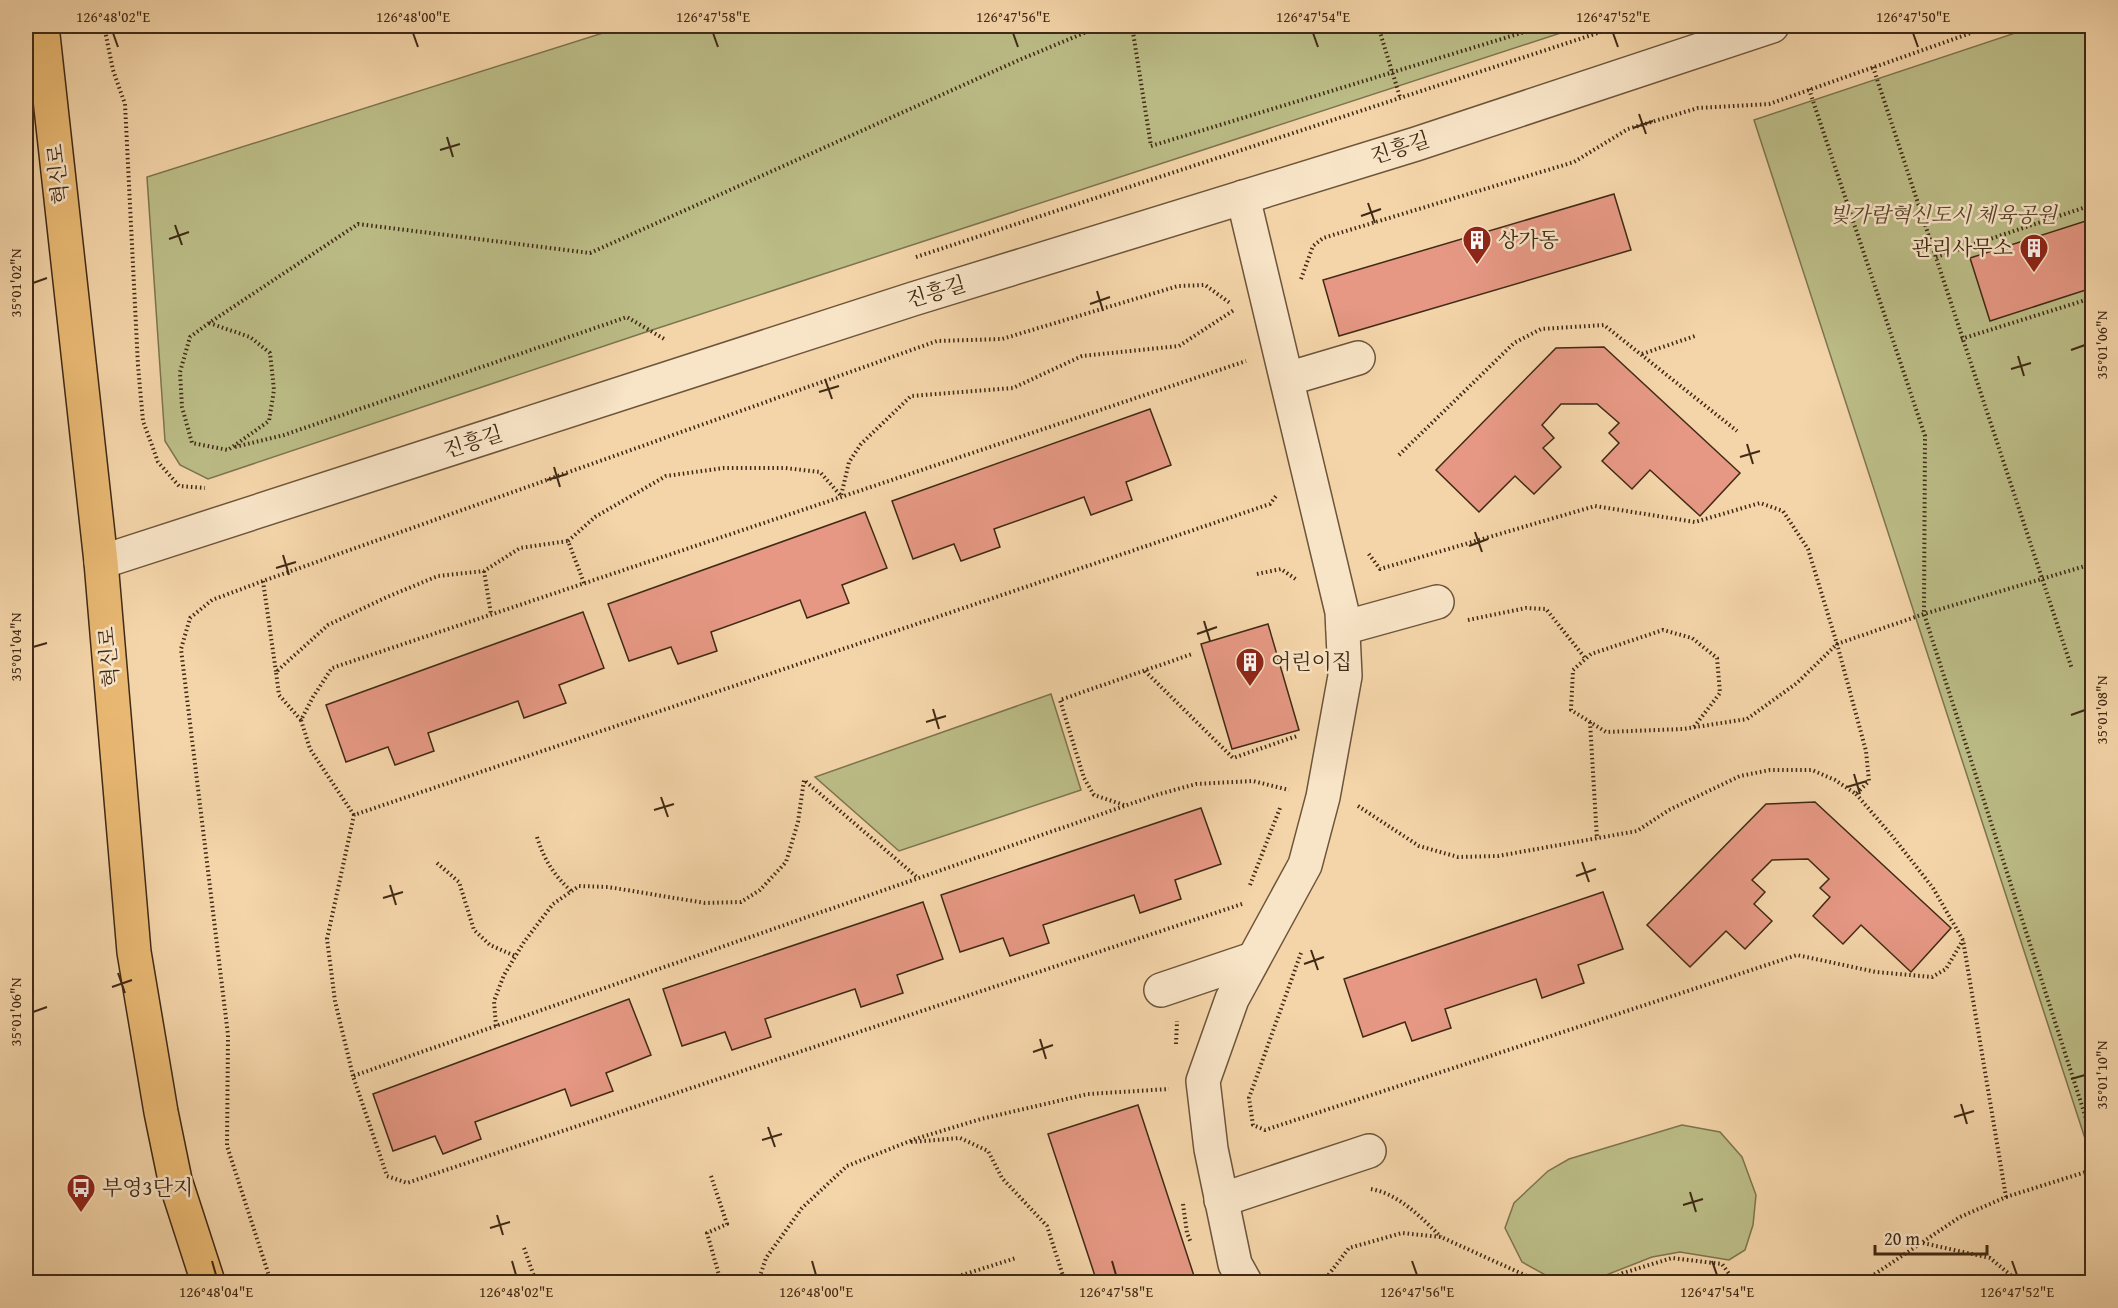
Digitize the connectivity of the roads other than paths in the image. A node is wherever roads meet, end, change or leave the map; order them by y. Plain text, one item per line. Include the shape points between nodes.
1 (42, 26) edge
2 (1772, 26) edge
3 (1243, 197) junction
4 (1358, 358) dead end
5 (1287, 379) junction
6 (101, 562) junction
7 (1447, 613) road end
8 (1343, 628) junction
9 (1253, 959) junction
10 (1161, 990) dead end
11 (1369, 1151) dead end
12 (1221, 1200) junction
13 (208, 1282) edge
14 (1245, 1282) edge

1 - 6 main road, 혁신로
2 - 3 street, 진흥길
3 - 5 street
3 - 6 street, 진흥길 via 913,299
4 - 5 street
5 - 8 street
6 - 13 main road, 혁신로 via 134,952 175,1180
7 - 8 street
8 - 9 street via 1346,676 1323,797 1305,865
9 - 10 street
9 - 12 street via 1232,999 1203,1081
11 - 12 street
12 - 14 street via 1235,1264

